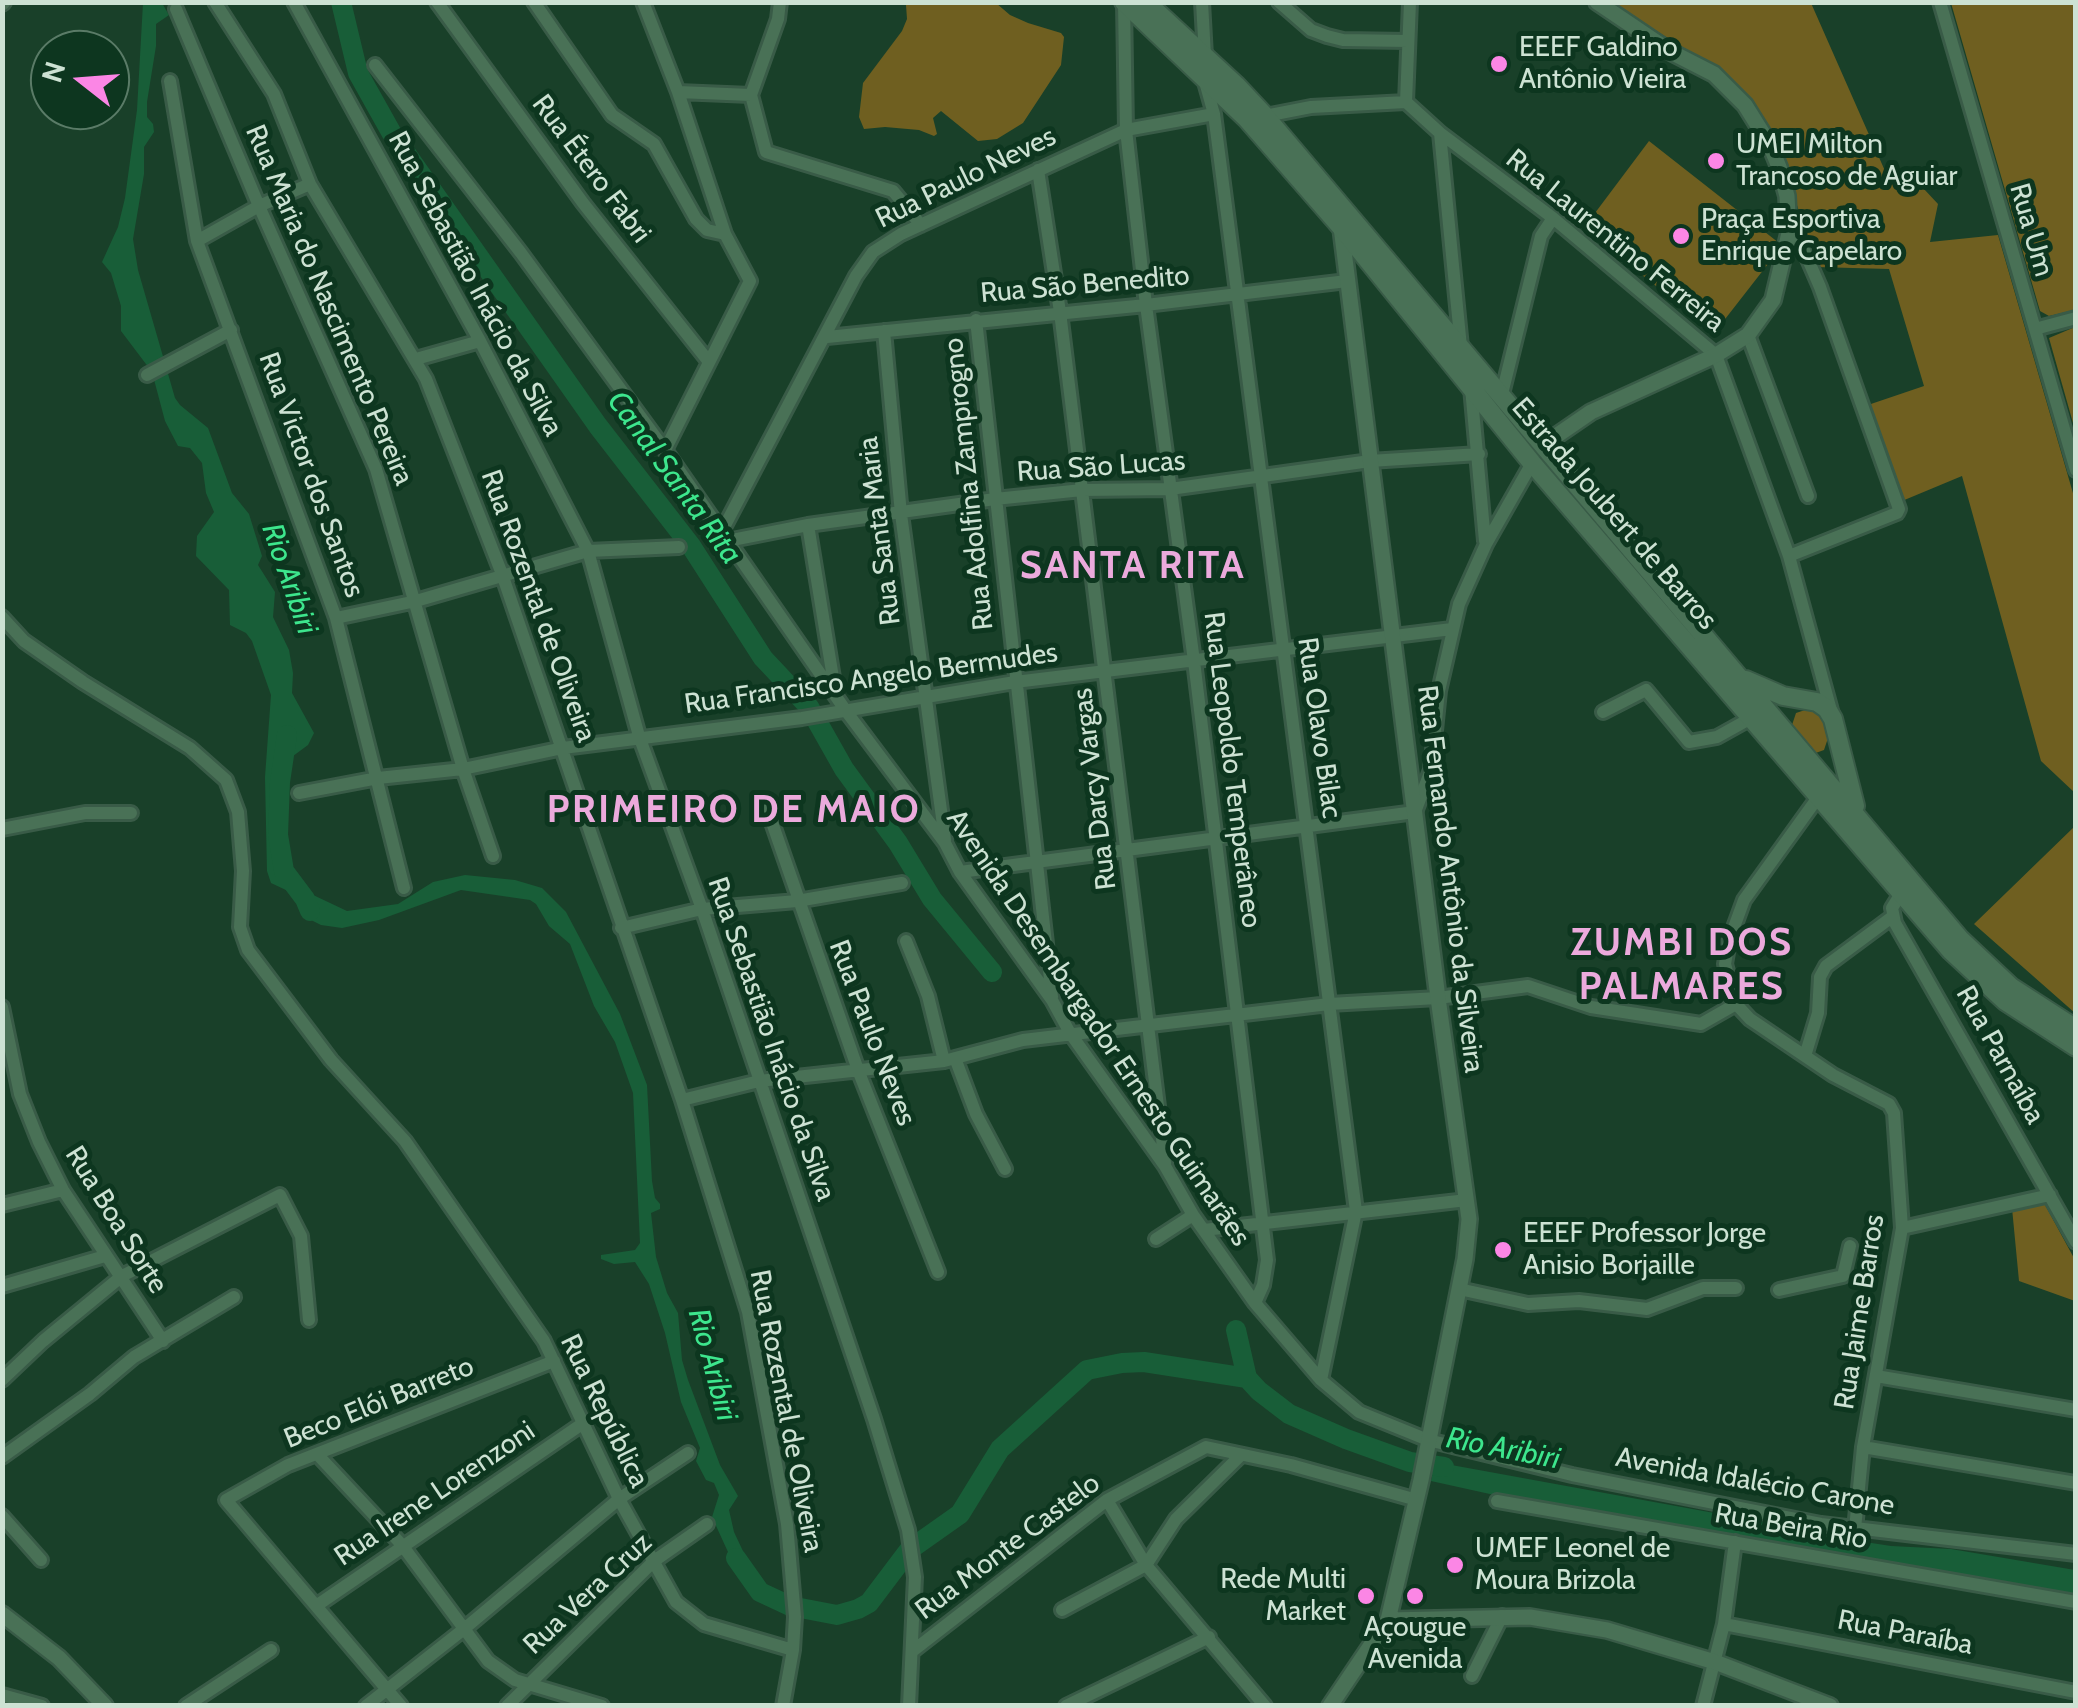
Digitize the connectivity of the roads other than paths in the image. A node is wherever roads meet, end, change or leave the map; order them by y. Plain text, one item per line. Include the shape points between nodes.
1 (214, 2) edge
2 (294, 2) edge
3 (437, 2) edge
4 (534, 2) edge
5 (642, 2) edge
6 (780, 2) edge
7 (1146, 2) edge
8 (1202, 2) edge
9 (1279, 2) edge
10 (1410, 2) edge
11 (1596, 2) edge
12 (1940, 2) edge
13 (1124, 3) edge
14 (176, 8) dead end
15 (1408, 41) junction
16 (1205, 56) junction
17 (375, 65) dead end
18 (170, 81) dead end
19 (1205, 82) junction
20 (678, 92) junction
21 (751, 95) junction
22 (1406, 102) junction
23 (1214, 114) junction
24 (1265, 116) junction
25 (1126, 130) junction
26 (1440, 133) junction
27 (1038, 170) junction
28 (310, 184) junction
29 (259, 206) junction
30 (1789, 216) junction
31 (1553, 218) junction
32 (921, 225) junction
33 (1341, 227) junction
34 (725, 234) junction
35 (197, 242) junction
36 (1374, 255) junction
37 (1347, 281) junction
38 (1237, 295) junction
39 (1146, 306) junction
40 (1060, 312) junction
41 (2076, 318) edge
42 (976, 320) junction
43 (2035, 329) junction
44 (231, 330) junction
45 (884, 332) junction
46 (1748, 335) junction
47 (827, 337) junction
48 (480, 341) junction
49 (1462, 350) junction
50 (1716, 355) junction
51 (416, 360) junction
52 (709, 362) junction
53 (148, 375) dead end
54 (1471, 388) junction
55 (1502, 398) junction
56 (1543, 446) junction
57 (664, 450) junction
58 (1479, 454) junction
59 (1370, 461) junction
60 (1532, 464) junction
61 (2076, 470) edge
62 (1260, 479) junction
63 (1170, 489) junction
64 (1082, 490) junction
65 (1808, 496) dead end
66 (996, 499) junction
67 (900, 514) junction
68 (808, 525) junction
69 (724, 537) junction
70 (1486, 544) junction
71 (680, 547) dead end
72 (588, 552) junction
73 (1789, 556) junction
74 (502, 574) junction
75 (416, 602) junction
76 (2, 616) edge
77 (336, 618) junction
78 (1452, 629) junction
79 (1394, 638) junction
80 (1283, 650) junction
81 (1817, 658) junction
82 (1194, 661) junction
83 (1106, 673) junction
84 (1737, 675) junction
85 (1015, 682) junction
86 (836, 696) junction
87 (926, 697) junction
88 (1802, 701) junction
89 (846, 711) junction
90 (1603, 712) dead end
91 (1754, 717) junction
92 (1833, 719) junction
93 (1784, 729) junction
94 (639, 736) junction
95 (563, 748) junction
96 (1784, 752) junction
97 (463, 769) junction
98 (378, 778) junction
99 (298, 793) dead end
100 (1818, 796) junction
101 (767, 808) dead end
102 (1416, 812) junction
103 (131, 813) dead end
104 (1308, 826) junction
105 (1866, 828) junction
106 (3, 830) edge
107 (1214, 838) junction
108 (945, 842) junction
109 (1127, 852) junction
110 (493, 856) dead end
111 (1039, 862) junction
112 (960, 872) junction
113 (902, 883) dead end
114 (404, 888) dead end
115 (1902, 892) junction
116 (797, 901) junction
117 (702, 909) junction
118 (1892, 916) junction
119 (621, 928) junction
120 (906, 940) dead end
121 (1438, 998) junction
122 (1052, 1000) junction
123 (1329, 1004) junction
124 (1736, 1004) junction
125 (2, 1008) edge
126 (1238, 1014) junction
127 (4, 1024) edge
128 (1149, 1024) junction
129 (2076, 1028) edge
130 (1070, 1033) junction
131 (2076, 1048) edge
132 (1804, 1056) junction
133 (949, 1059) junction
134 (858, 1070) junction
135 (759, 1081) junction
136 (682, 1100) junction
137 (1165, 1166) junction
138 (1004, 1169) dead end
139 (63, 1190) junction
140 (2050, 1196) junction
141 (1467, 1200) junction
142 (2, 1205) edge
143 (1356, 1211) junction
144 (1193, 1215) junction
145 (1262, 1223) junction
146 (1902, 1228) junction
147 (1204, 1230) junction
148 (1156, 1239) dead end
149 (2076, 1242) edge
150 (1850, 1246) dead end
151 (105, 1256) junction
152 (938, 1272) dead end
153 (122, 1276) junction
154 (2, 1286) edge
155 (1736, 1288) dead end
156 (1458, 1289) junction
157 (1780, 1290) dead end
158 (234, 1297) dead end
159 (1255, 1302) junction
160 (309, 1320) dead end
161 (162, 1340) junction
162 (554, 1361) junction
163 (1876, 1376) junction
164 (2, 1380) edge
165 (1321, 1380) junction
166 (2076, 1410) edge
167 (582, 1424) junction
168 (1863, 1447) junction
169 (1427, 1448) junction
170 (688, 1453) dead end
171 (317, 1454) junction
172 (1241, 1455) junction
173 (2, 1457) edge
174 (2076, 1483) edge
175 (618, 1500) junction
176 (1107, 1500) junction
177 (1416, 1500) junction
178 (1497, 1502) dead end
179 (2, 1516) edge
180 (707, 1524) dead end
181 (1855, 1530) junction
182 (1735, 1542) junction
183 (402, 1545) junction
184 (2076, 1554) edge
185 (42, 1560) dead end
186 (654, 1561) junction
187 (1146, 1565) junction
188 (2076, 1602) edge
189 (316, 1606) junction
190 (1062, 1610) dead end
191 (2, 1614) edge
192 (1502, 1616) junction
193 (1388, 1620) junction
194 (1724, 1624) junction
195 (464, 1629) junction
196 (1209, 1637) junction
197 (271, 1650) dead end
198 (794, 1650) junction
199 (914, 1650) junction
200 (1714, 1662) junction
201 (1472, 1676) dead end
202 (530, 1683) junction
203 (387, 1688) junction
204 (2076, 1692) edge
205 (2, 1696) edge
206 (1264, 1705) edge
207 (42, 1706) edge
208 (105, 1706) edge
209 (186, 1706) edge
210 (366, 1706) edge
211 (402, 1706) edge
212 (507, 1706) edge
213 (602, 1706) edge
214 (782, 1706) edge
215 (909, 1706) edge
216 (1066, 1706) edge
217 (1330, 1706) edge
218 (1703, 1706) edge
219 (1830, 1706) edge

1 - 28 street, Rua Rozental de Oliveira via 274,94
2 - 48 street, Rua Sebastião Inácio da Silva
3 - 52 street, Rua Étero Fabri
4 - 34 street via 612,115 654,144 696,219
5 - 20 street
6 - 21 street
7 - 16 main road, Estrada Joubert de Barros
8 - 16 street
9 - 15 street via 1326,36
10 - 15 street
11 - 30 street via 1714,74 1746,106 1779,167
12 - 43 street, Rua Um
13 - 19 main road, Estrada Joubert de Barros
13 - 25 street, Rua Leopoldo Temperâneo
14 - 29 street, Rua Maria do Nascimento Pereira
15 - 22 street
16 - 24 main road, Estrada Joubert de Barros
17 - 57 street, Avenida Desembargador Ernesto Guimarães
18 - 35 street, Rua Victor dos Santos
19 - 23 street, Rua Olavo Bilac
19 - 33 main road, Estrada Joubert de Barros via 1247,119
20 - 21 street
20 - 34 street
21 - 32 street via 766,152 894,190
22 - 24 street
22 - 26 street, Rua Laurentino Ferreira
23 - 25 street, Rua Paulo Neves
23 - 38 street, Rua Olavo Bilac
24 - 36 main road, Estrada Joubert de Barros
25 - 27 street, Rua Paulo Neves
25 - 39 street, Rua Leopoldo Temperâneo
26 - 31 street, Rua Laurentino Ferreira
26 - 49 street
27 - 32 street, Rua Paulo Neves
27 - 40 street, Rua Darcy Vargas
28 - 29 street
28 - 51 street, Rua Rozental de Oliveira
29 - 35 street
29 - 75 street, Rua Maria do Nascimento Pereira via 376,469
30 - 46 street via 1780,281
30 - 73 street via 1900,509
31 - 50 street, Rua Laurentino Ferreira
31 - 55 street via 1541,236
32 - 47 street, Rua Paulo Neves via 873,252
33 - 36 main road, Estrada Joubert de Barros
33 - 37 street, Rua Fernando Antônio da Silveira
34 - 52 street via 750,281
35 - 44 street, Rua Victor dos Santos
36 - 37 street
36 - 49 main road, Estrada Joubert de Barros
36 - 54 main road, Estrada Joubert de Barros
37 - 38 street, Rua São Benedito
37 - 59 street, Rua Fernando Antônio da Silveira
38 - 39 street, Rua São Benedito
38 - 62 street, Rua Olavo Bilac
39 - 40 street, Rua São Benedito
39 - 63 street, Rua Leopoldo Temperâneo
40 - 42 street, Rua São Benedito
40 - 64 street, Rua Darcy Vargas
41 - 43 street
42 - 45 street, Rua São Benedito
42 - 66 street, Rua Adolfina Zamprogno
43 - 61 street, Rua Um
44 - 53 street
44 - 77 street, Rua Victor dos Santos
45 - 47 street, Rua São Benedito
45 - 67 street, Rua Santa Maria
46 - 50 street
46 - 65 street
47 - 69 street, Rua Paulo Neves
48 - 51 street
48 - 72 street, Rua Sebastião Inácio da Silva
49 - 55 main road, Estrada Joubert de Barros
50 - 56 street via 1591,412
50 - 73 street, Rua Laurentino Ferreira
51 - 74 street, Rua Rozental de Oliveira
52 - 57 street
54 - 58 street
54 - 60 main road, Estrada Joubert de Barros
55 - 56 main road, Estrada Joubert de Barros
56 - 84 main road, Estrada Joubert de Barros
57 - 69 street, Avenida Desembargador Ernesto Guimarães
58 - 59 street, Rua São Lucas
58 - 70 street
59 - 62 street, Rua São Lucas
59 - 79 street, Rua Fernando Antônio da Silveira
60 - 70 street
60 - 91 main road, Estrada Joubert de Barros
62 - 63 street, Rua São Lucas
62 - 80 street, Rua Olavo Bilac
63 - 64 street, Rua São Lucas
63 - 82 street, Rua Leopoldo Temperâneo
64 - 66 street, Rua São Lucas
64 - 83 street, Rua Darcy Vargas
66 - 67 street, Rua São Lucas
66 - 85 street, Rua Adolfina Zamprogno
67 - 68 street, Rua São Lucas
67 - 87 street, Rua Santa Maria
68 - 69 street, Rua São Lucas
68 - 86 street
69 - 86 street, Avenida Desembargador Ernesto Guimarães
70 - 78 street
71 - 72 street
72 - 74 street
72 - 94 street, Rua Sebastião Inácio da Silva
73 - 81 street, Rua Laurentino Ferreira
74 - 75 street
74 - 95 street, Rua Rozental de Oliveira
75 - 77 street
75 - 97 street, Rua Maria do Nascimento Pereira
76 - 162 street, Rua República via 24,641 190,748 226,780 238,812 240,927 248,950 331,1060 405,1141
77 - 98 street, Rua Victor dos Santos
78 - 79 street, Rua Francisco Angelo Bermudes
78 - 102 street via 1431,770
79 - 80 street, Rua Francisco Angelo Bermudes
79 - 102 street, Rua Fernando Antônio da Silveira
80 - 82 street, Rua Francisco Angelo Bermudes
80 - 104 street, Rua Olavo Bilac
81 - 88 street
81 - 92 street, Rua Laurentino Ferreira
82 - 83 street, Rua Francisco Angelo Bermudes
82 - 107 street, Rua Leopoldo Temperâneo
83 - 85 street, Rua Francisco Angelo Bermudes
83 - 109 street, Rua Darcy Vargas
84 - 88 main road
84 - 93 main road, Estrada Joubert de Barros
85 - 87 street, Rua Francisco Angelo Bermudes
85 - 111 street, Rua Adolfina Zamprogno
86 - 89 street, Avenida Desembargador Ernesto Guimarães
87 - 89 street, Rua Francisco Angelo Bermudes
87 - 108 street, Rua Santa Maria
88 - 92 main road via 1822,705
88 - 93 main road
89 - 94 street, Rua Francisco Angelo Bermudes
89 - 108 street, Avenida Desembargador Ernesto Guimarães
90 - 91 street via 1646,690 1689,742 1728,733
91 - 96 main road, Estrada Joubert de Barros
92 - 105 main road via 1849,790
93 - 96 main road
93 - 105 main road, Estrada Joubert de Barros
94 - 95 street, Rua Francisco Angelo Bermudes
94 - 117 street, Rua Sebastião Inácio da Silva
95 - 97 street, Rua Francisco Angelo Bermudes
95 - 119 street, Rua Rozental de Oliveira
96 - 100 main road, Estrada Joubert de Barros
97 - 98 street, Rua Francisco Angelo Bermudes
97 - 110 street, Rua Maria do Nascimento Pereira
98 - 99 street, Rua Francisco Angelo Bermudes
98 - 114 street, Rua Victor dos Santos
100 - 115 main road, Estrada Joubert de Barros
100 - 124 street via 1738,914 1725,964
101 - 116 street, Rua Paulo Neves
102 - 104 street
102 - 121 street, Rua Fernando Antônio da Silveira
103 - 106 street via 85,813
104 - 107 street
104 - 123 street, Rua Olavo Bilac
105 - 129 main road, Estrada Joubert de Barros via 1979,960
107 - 109 street
107 - 126 street, Rua Leopoldo Temperâneo
108 - 112 street, Avenida Desembargador Ernesto Guimarães
109 - 111 street
109 - 128 street, Rua Darcy Vargas
111 - 112 street
111 - 122 street, Rua Adolfina Zamprogno
112 - 122 street, Avenida Desembargador Ernesto Guimarães
113 - 116 street
115 - 118 street
115 - 131 main road, Estrada Joubert de Barros via 1986,985
116 - 117 street
116 - 134 street, Rua Paulo Neves
117 - 119 street
117 - 135 street, Rua Sebastião Inácio da Silva
118 - 132 street via 1823,971
118 - 140 street, Rua Parnaíba
119 - 136 street, Rua Rozental de Oliveira
120 - 133 street
121 - 123 street
121 - 124 street via 1528,986 1590,1007 1694,1024
121 - 141 street, Rua Fernando Antônio da Silveira
122 - 130 street, Avenida Desembargador Ernesto Guimarães
123 - 126 street
123 - 143 street, Rua Olavo Bilac
124 - 132 street, Rua Jaime Barros
125 - 127 street, Rua Boa Sorte
126 - 128 street
126 - 145 street, Rua Leopoldo Temperâneo
127 - 139 street, Rua Boa Sorte via 20,1094
128 - 130 street
128 - 137 street, Rua Darcy Vargas
130 - 133 street
130 - 137 street, Avenida Desembargador Ernesto Guimarães
132 - 146 street, Rua Jaime Barros via 1894,1110
133 - 134 street
133 - 138 street
134 - 135 street
134 - 152 street, Rua Paulo Neves
135 - 136 street
135 - 199 street, Rua Sebastião Inácio da Silva via 908,1530
136 - 198 street, Rua Rozental de Oliveira via 748,1312 788,1524
137 - 144 street, Avenida Desembargador Ernesto Guimarães
139 - 142 street
139 - 151 street, Rua Boa Sorte
140 - 146 street
140 - 149 street, Rua Parnaíba
141 - 143 street
141 - 156 street, Rua Fernando Antônio da Silveira
143 - 145 street
143 - 165 street, Rua Olavo Bilac
144 - 147 street, Avenida Desembargador Ernesto Guimarães
144 - 148 street
145 - 147 street
145 - 159 street, Rua Leopoldo Temperâneo via 1266,1272
146 - 163 street, Rua Jaime Barros
147 - 159 street, Avenida Desembargador Ernesto Guimarães
150 - 157 street via 1843,1276
151 - 153 street, Rua Boa Sorte
151 - 154 street
153 - 160 street via 280,1195 301,1236
153 - 161 street, Rua Boa Sorte
153 - 164 street
155 - 156 street via 1703,1288 1647,1309 1579,1300 1528,1304
156 - 169 street, Rua Fernando Antônio da Silveira
158 - 161 street
159 - 165 street, Avenida Desembargador Ernesto Guimarães
161 - 173 street
162 - 167 street, Rua República
162 - 171 street, Beco Elói Barreto
163 - 166 street
163 - 168 street, Rua Jaime Barros
165 - 169 street, Avenida Desembargador Ernesto Guimarães via 1359,1412
167 - 175 street, Rua República
167 - 183 street, Rua Irene Lorenzoni
168 - 174 street
168 - 181 street, Rua Jaime Barros
169 - 177 street, Rua Fernando Antônio da Silveira
169 - 181 street, Avenida Idalécio Carone
170 - 175 street
171 - 183 street
171 - 189 street, Beco Elói Barreto via 226,1500
172 - 176 street, Rua Monte Castelo via 1206,1447
172 - 177 street, Rua Monte Castelo
172 - 187 street via 1176,1519
175 - 186 street, Rua República
175 - 195 street
176 - 187 street
176 - 199 street, Rua Monte Castelo
177 - 193 street, Rua Fernando Antônio da Silveira
178 - 182 street, Rua Beira Rio
179 - 185 street
180 - 186 street, Rua Vera Cruz
181 - 184 street, Avenida Idalécio Carone
182 - 188 street, Rua Beira Rio
182 - 194 street
183 - 189 street, Rua Irene Lorenzoni
183 - 195 street
186 - 198 street, Rua República via 693,1618
186 - 202 street, Rua Vera Cruz
187 - 190 street
187 - 196 street
189 - 203 street
191 - 208 street via 59,1658
192 - 193 street
192 - 200 street via 1607,1630
192 - 201 street
193 - 217 street
194 - 200 street
194 - 204 street, Rua Paraíba
195 - 202 street via 500,1671
195 - 203 street
196 - 206 street
196 - 216 street
197 - 209 street
198 - 214 street, Rua Rozental de Oliveira
199 - 215 street, Rua Sebastião Inácio da Silva
200 - 218 street
200 - 219 street
202 - 212 street, Rua Vera Cruz
202 - 213 street
203 - 210 street
203 - 211 street
205 - 207 street

